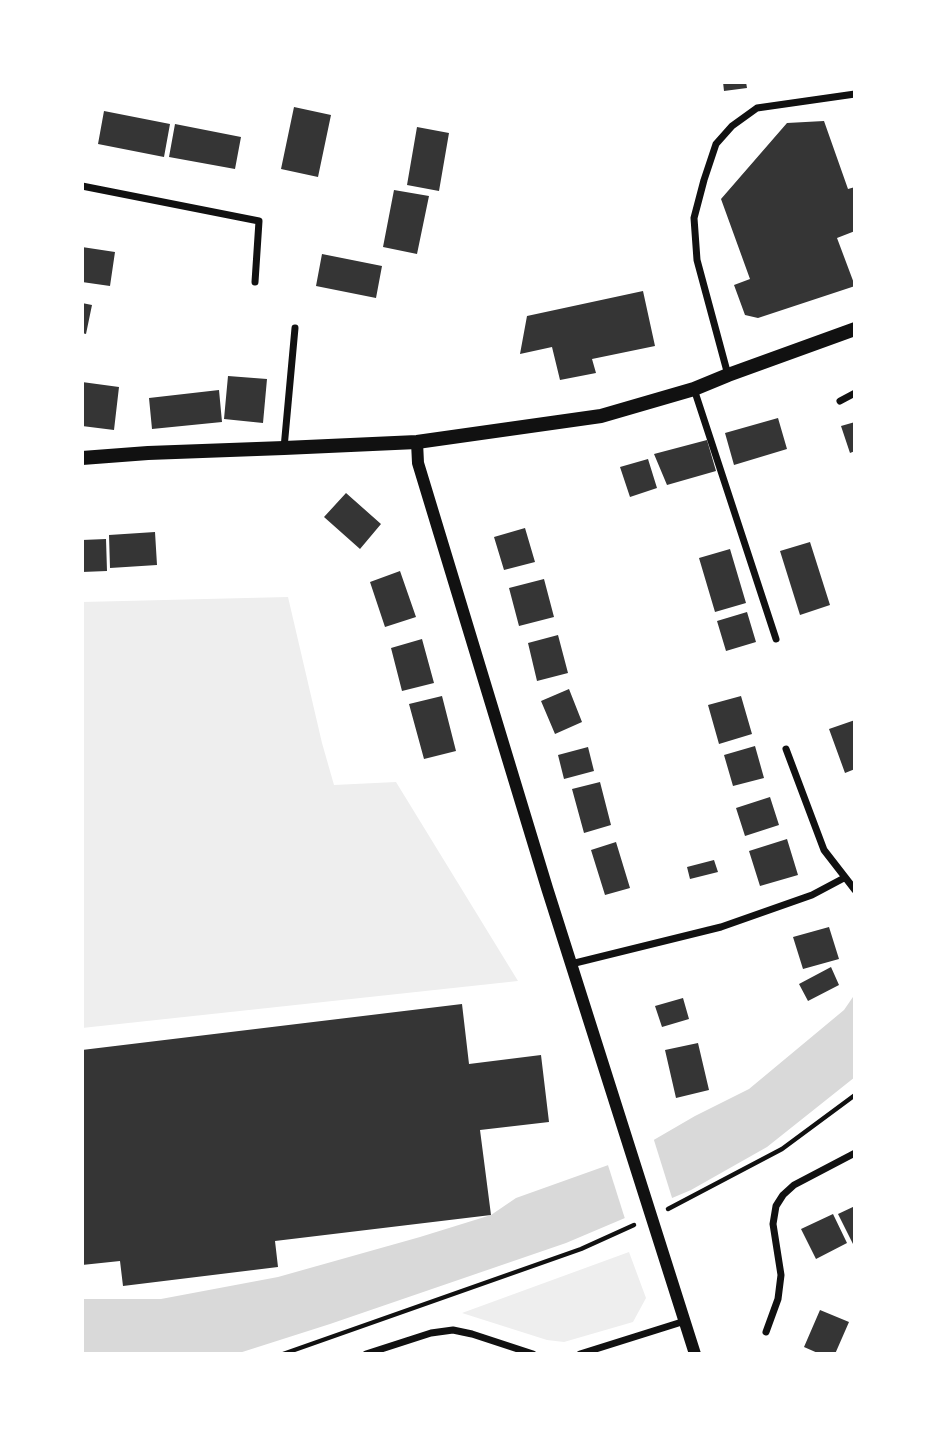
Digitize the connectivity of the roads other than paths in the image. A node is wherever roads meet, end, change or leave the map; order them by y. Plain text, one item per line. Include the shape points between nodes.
1 (855, 94) edge
2 (82, 186) edge
3 (255, 282) dead end
4 (295, 328) dead end
5 (855, 329) edge
6 (727, 375) junction
7 (694, 389) junction
8 (855, 394) edge
9 (840, 401) dead end
10 (417, 442) junction
11 (284, 449) junction
12 (82, 458) edge
13 (776, 639) dead end
14 (786, 749) dead end
15 (844, 878) junction
16 (855, 890) edge
17 (571, 964) junction
18 (855, 1153) edge
19 (685, 1321) junction
20 (766, 1332) dead end
21 (366, 1354) edge
22 (533, 1354) edge
23 (580, 1354) edge
24 (695, 1354) edge

1 - 6 street via 757,108 716,144 694,218 697,260
2 - 3 street via 259,222
4 - 11 street
5 - 6 main road
6 - 7 main road
7 - 10 main road via 601,416
7 - 13 street
8 - 9 street
10 - 11 main road
10 - 17 street via 418,463
11 - 12 main road
14 - 15 street via 824,850
15 - 16 street
15 - 17 street via 812,895 721,928
17 - 19 street
18 - 20 street via 794,1185 776,1206 773,1224 781,1275
19 - 23 street
19 - 24 street
21 - 22 street via 453,1330

